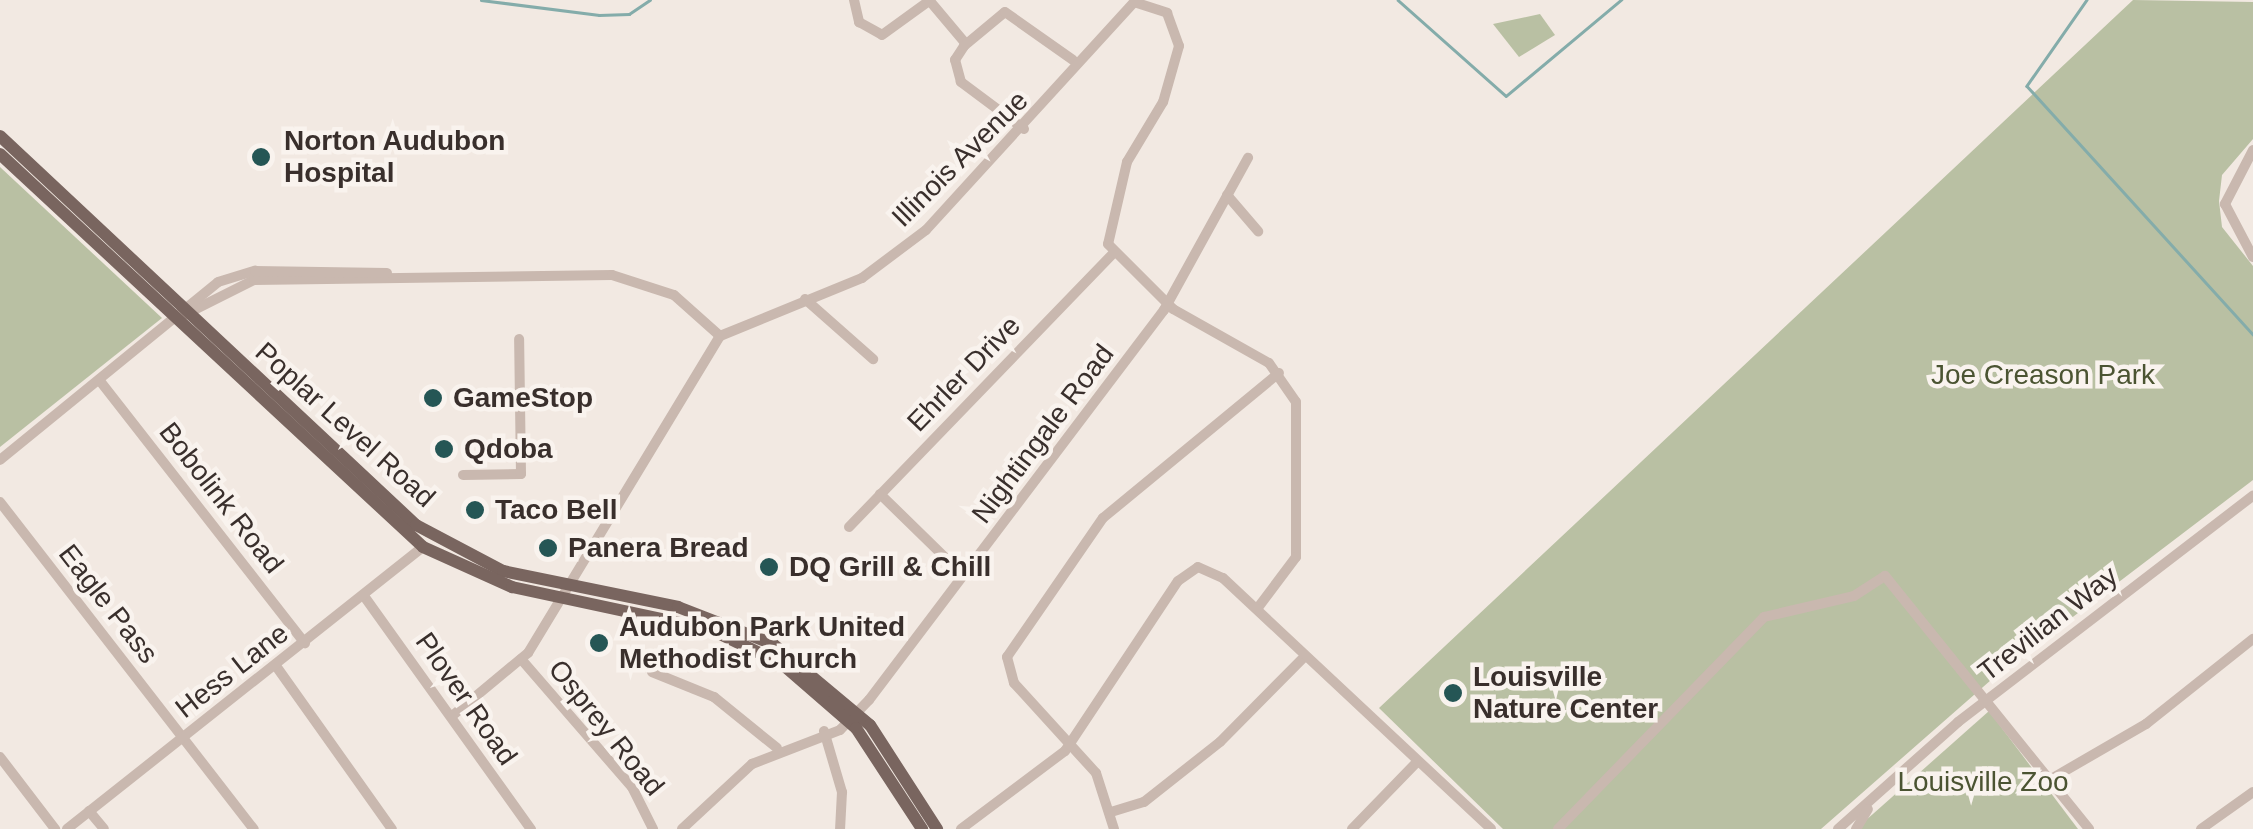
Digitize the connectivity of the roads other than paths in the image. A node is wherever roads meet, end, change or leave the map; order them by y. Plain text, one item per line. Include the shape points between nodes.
1 (854, 0) edge
2 (929, 1) edge
3 (1116, 5) edge
4 (966, 44) junction
5 (1073, 60) junction
6 (1024, 129) junction
7 (0, 136) edge
8 (2253, 150) edge
9 (0, 154) edge
10 (1248, 158) dead end
11 (1227, 196) junction
12 (1258, 231) dead end
13 (1113, 254) junction
14 (2253, 257) edge
15 (805, 299) junction
16 (1167, 302) junction
17 (182, 314) junction
18 (720, 336) junction
19 (518, 340) dead end
20 (872, 359) dead end
21 (1280, 373) junction
22 (100, 381) junction
23 (0, 460) edge
24 (462, 475) dead end
25 (880, 494) junction
26 (2253, 496) edge
27 (0, 502) edge
28 (849, 528) dead end
29 (423, 546) junction
30 (964, 576) junction
31 (566, 593) junction
32 (364, 596) junction
33 (1257, 608) junction
34 (2253, 639) edge
35 (305, 642) junction
36 (1305, 656) junction
37 (522, 659) junction
38 (276, 666) junction
39 (652, 672) dead end
40 (1987, 700) junction
41 (852, 715) junction
42 (452, 716) junction
43 (824, 731) junction
44 (186, 737) junction
45 (761, 741) junction
46 (1072, 742) junction
47 (777, 748) junction
48 (0, 757) edge
49 (759, 759) junction
50 (1417, 762) junction
51 (2051, 779) junction
52 (2253, 792) edge
53 (1876, 795) junction
54 (89, 811) junction
55 (1111, 812) junction
56 (656, 828) edge
57 (55, 829) edge
58 (67, 829) edge
59 (104, 829) edge
60 (254, 829) edge
61 (392, 829) edge
62 (531, 829) edge
63 (682, 829) edge
64 (840, 829) edge
65 (922, 829) edge
66 (937, 829) edge
67 (961, 829) edge
68 (1114, 829) edge
69 (1352, 829) edge
70 (1491, 829) edge
71 (1558, 829) edge
72 (1838, 829) edge
73 (1856, 829) edge
74 (2089, 829) edge
75 (2201, 829) edge

1 - 2 street via 860,22 882,35
2 - 4 street
3 - 5 street, Illinois Avenue
3 - 13 street, Illinois Avenue via 1158,6 1179,40 1163,102 1109,212
4 - 5 street via 1005,12
4 - 6 street via 956,60 961,82
5 - 6 street, Illinois Avenue
6 - 15 street, Illinois Avenue via 893,256
7 - 17 main road, Poplar Level Road
8 - 14 street via 2225,204
9 - 17 main road, Poplar Level Road
10 - 11 street, Nightingale Road
11 - 12 street
11 - 16 street, Nightingale Road
13 - 16 street
13 - 25 street, Ehrler Drive
15 - 18 street, Illinois Avenue
15 - 20 street
16 - 21 street
16 - 30 street, Nightingale Road
17 - 18 street via 254,280 625,276 674,296
17 - 22 street
17 - 29 main road, Poplar Level Road
17 - 31 main road, Poplar Level Road via 407,518 481,563
18 - 31 street
19 - 24 street via 522,474
21 - 33 street via 1296,402 1296,557
21 - 46 street via 1103,518 1011,648 1010,678
22 - 23 street
22 - 35 street, Bobolink Road
25 - 28 street, Ehrler Drive
25 - 30 street
26 - 40 street, Trevilian Way
27 - 44 street, Eagle Pass
29 - 31 main road, Poplar Level Road via 490,580
29 - 32 street, Hess Lane
30 - 41 street, Nightingale Road
31 - 37 street
31 - 41 main road, Poplar Level Road via 743,642
32 - 35 street, Hess Lane
32 - 42 street, Plover Road
33 - 36 street
33 - 46 street via 1211,569 1185,573
34 - 51 street via 2220,656 2146,724
35 - 38 street, Hess Lane
36 - 50 street
36 - 55 street via 1220,742 1144,802
37 - 42 street
37 - 56 street, Osprey Road via 632,787
38 - 44 street, Hess Lane
38 - 61 street
39 - 45 street via 714,697
40 - 51 street
40 - 53 street, Trevilian Way
40 - 71 street via 1885,576 1854,596 1764,617
41 - 43 street
41 - 65 main road, Poplar Level Road
41 - 66 main road, Poplar Level Road
42 - 62 street, Plover Road
43 - 47 street
43 - 64 street via 842,792
44 - 54 street, Hess Lane
44 - 60 street, Eagle Pass
45 - 47 street
45 - 49 street
46 - 55 street
46 - 67 street
47 - 49 street
48 - 57 street
49 - 63 street
50 - 69 street
50 - 70 street
51 - 74 street
52 - 75 street
53 - 72 street, Trevilian Way
53 - 73 street, Trevilian Way
54 - 58 street, Hess Lane
54 - 59 street
55 - 68 street

